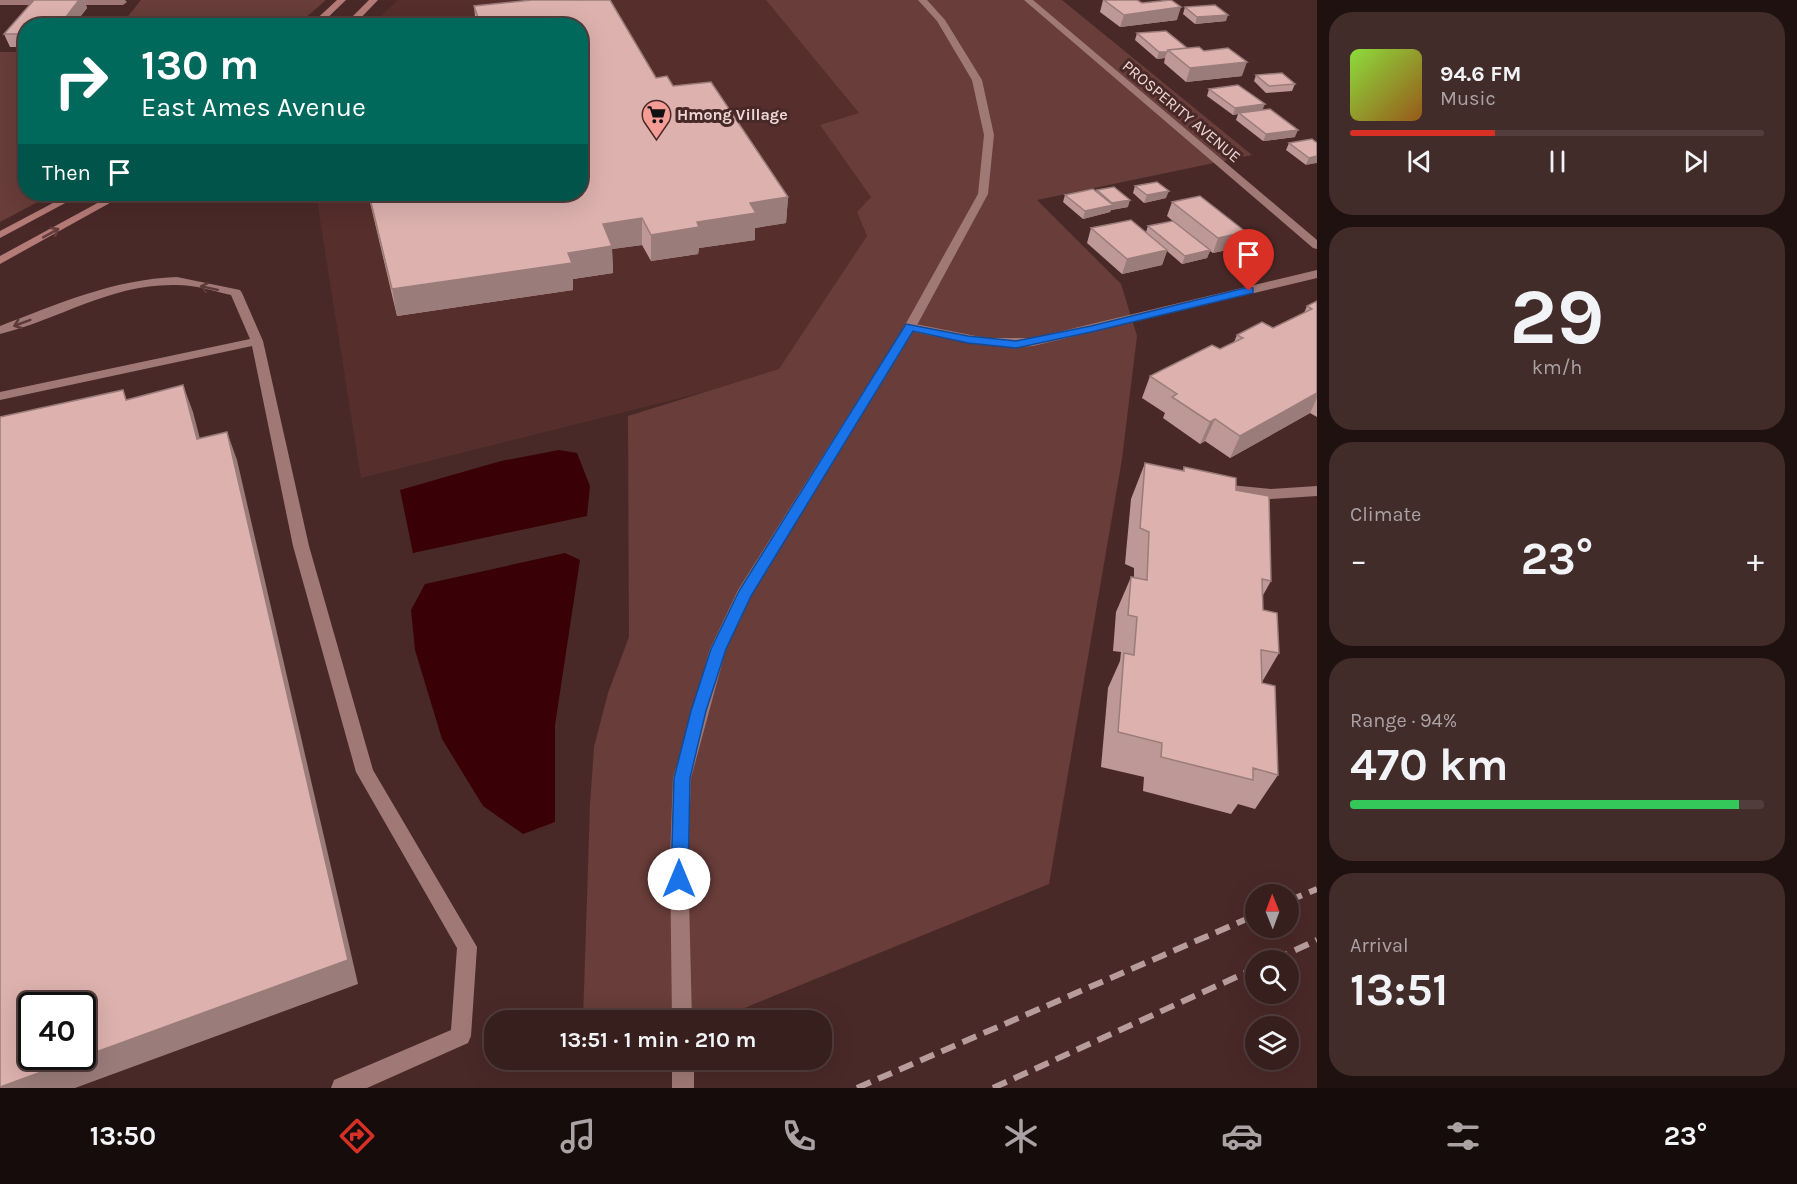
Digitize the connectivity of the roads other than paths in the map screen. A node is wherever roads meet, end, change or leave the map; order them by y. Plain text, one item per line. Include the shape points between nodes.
1 (342, 0) edge
2 (374, 0) edge
3 (922, 0) edge
4 (1028, 0) edge
5 (123, 2) dead end
6 (0, 3) edge
7 (322, 18) edge
8 (355, 18) edge
9 (64, 201) edge
10 (108, 201) edge
11 (0, 235) edge
12 (1317, 246) edge
13 (0, 261) edge
14 (1317, 274) edge
15 (910, 327) junction
16 (0, 330) edge
17 (257, 342) junction
18 (0, 396) edge
19 (1219, 487) edge
20 (1317, 491) edge
21 (682, 1010) edge
22 (683, 1070) edge
23 (342, 1088) edge
24 (683, 1088) edge

1 - 7 main road
2 - 8 main road
3 - 15 street via 941,20 977,80 989,135 983,194
4 - 12 street, PROSPERITY AVENUE
5 - 6 street
9 - 11 main road
13 -> 10 main road
14 - 15 street via 1033,342 997,343
15 - 21 street via 744,594 718,649 682,778
17 -> 16 street via 236,293 178,281 135,284
17 - 18 street
17 - 23 street via 301,546 365,771 467,947 461,1036
19 - 20 street via 1271,494
22 - 24 street

